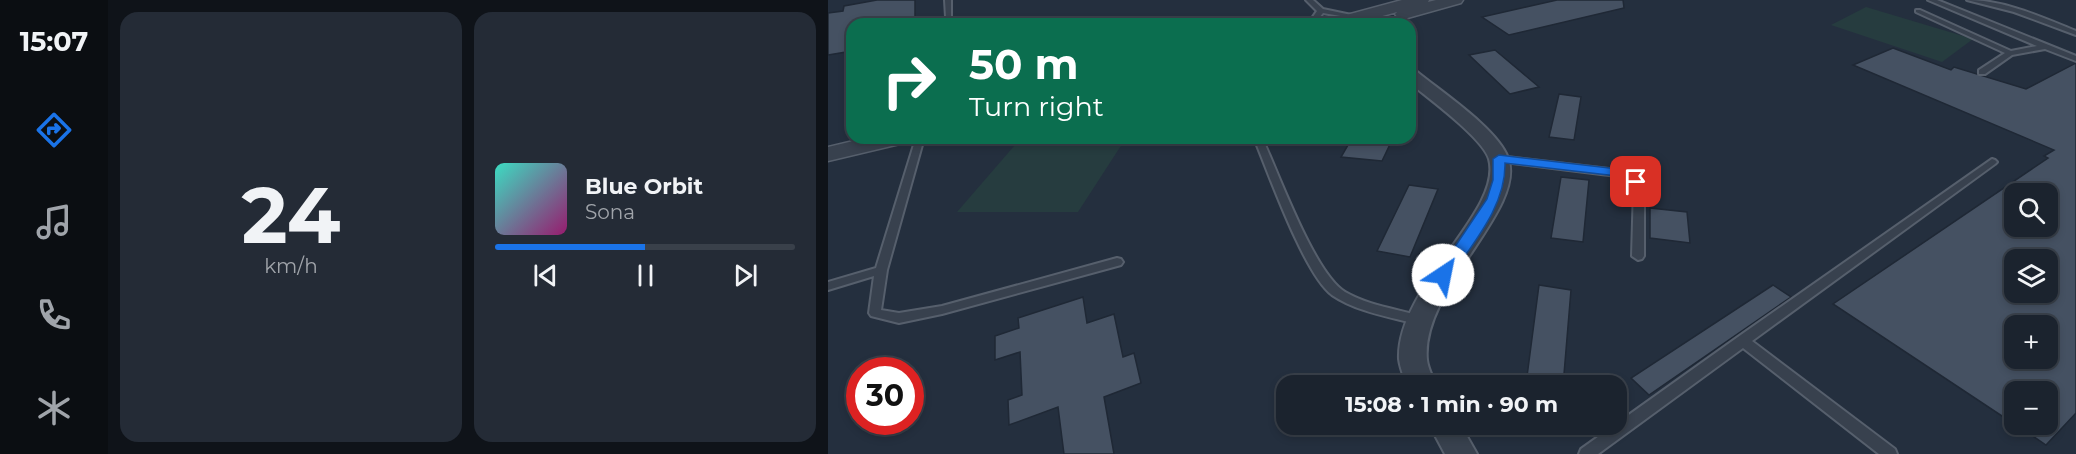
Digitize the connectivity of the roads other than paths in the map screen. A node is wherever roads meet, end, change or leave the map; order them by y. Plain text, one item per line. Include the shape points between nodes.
1 (948, 0) edge
2 (1310, 0) edge
3 (1421, 0) edge
4 (1455, 0) edge
5 (1930, 0) edge
6 (1970, 0) edge
7 (1321, 11) junction
8 (1918, 11) dead end
9 (949, 17) dead end
10 (1316, 18) edge
11 (1341, 18) edge
12 (1365, 18) edge
13 (1371, 18) edge
14 (2076, 33) edge
15 (2043, 47) junction
16 (2076, 51) edge
17 (2010, 53) junction
18 (2063, 54) junction
19 (2076, 59) edge
20 (1982, 72) dead end
21 (1416, 80) edge
22 (846, 140) edge
23 (828, 144) edge
24 (870, 144) edge
25 (918, 144) edge
26 (1261, 144) edge
27 (828, 154) edge
28 (1499, 159) junction
29 (1992, 162) dead end
30 (1638, 256) dead end
31 (1117, 262) dead end
32 (881, 270) junction
33 (828, 286) edge
34 (1420, 320) junction
35 (1742, 340) junction
36 (1418, 375) edge
37 (1450, 435) edge
38 (1461, 454) edge
39 (1586, 454) edge
40 (1890, 454) edge

1 - 9 lane
2 - 7 lane
3 - 12 street
4 - 13 street
5 - 15 lane
6 - 14 lane via 2016,9
7 - 10 lane
7 - 11 lane
8 - 17 lane
15 - 17 lane
15 - 18 lane
16 - 18 lane
17 - 20 lane
18 - 19 lane
21 - 28 street via 1489,142
22 - 23 street
24 - 27 street
25 - 32 lane
26 - 34 lane via 1318,271 1334,290 1368,306
28 - 30 lane via 1630,176 1639,187
28 - 34 street via 1494,199 1431,294
29 - 35 lane
31 - 32 lane via 899,318 874,313
32 - 33 lane
34 - 36 street via 1413,362
35 - 39 lane
35 - 40 lane
37 - 38 street

